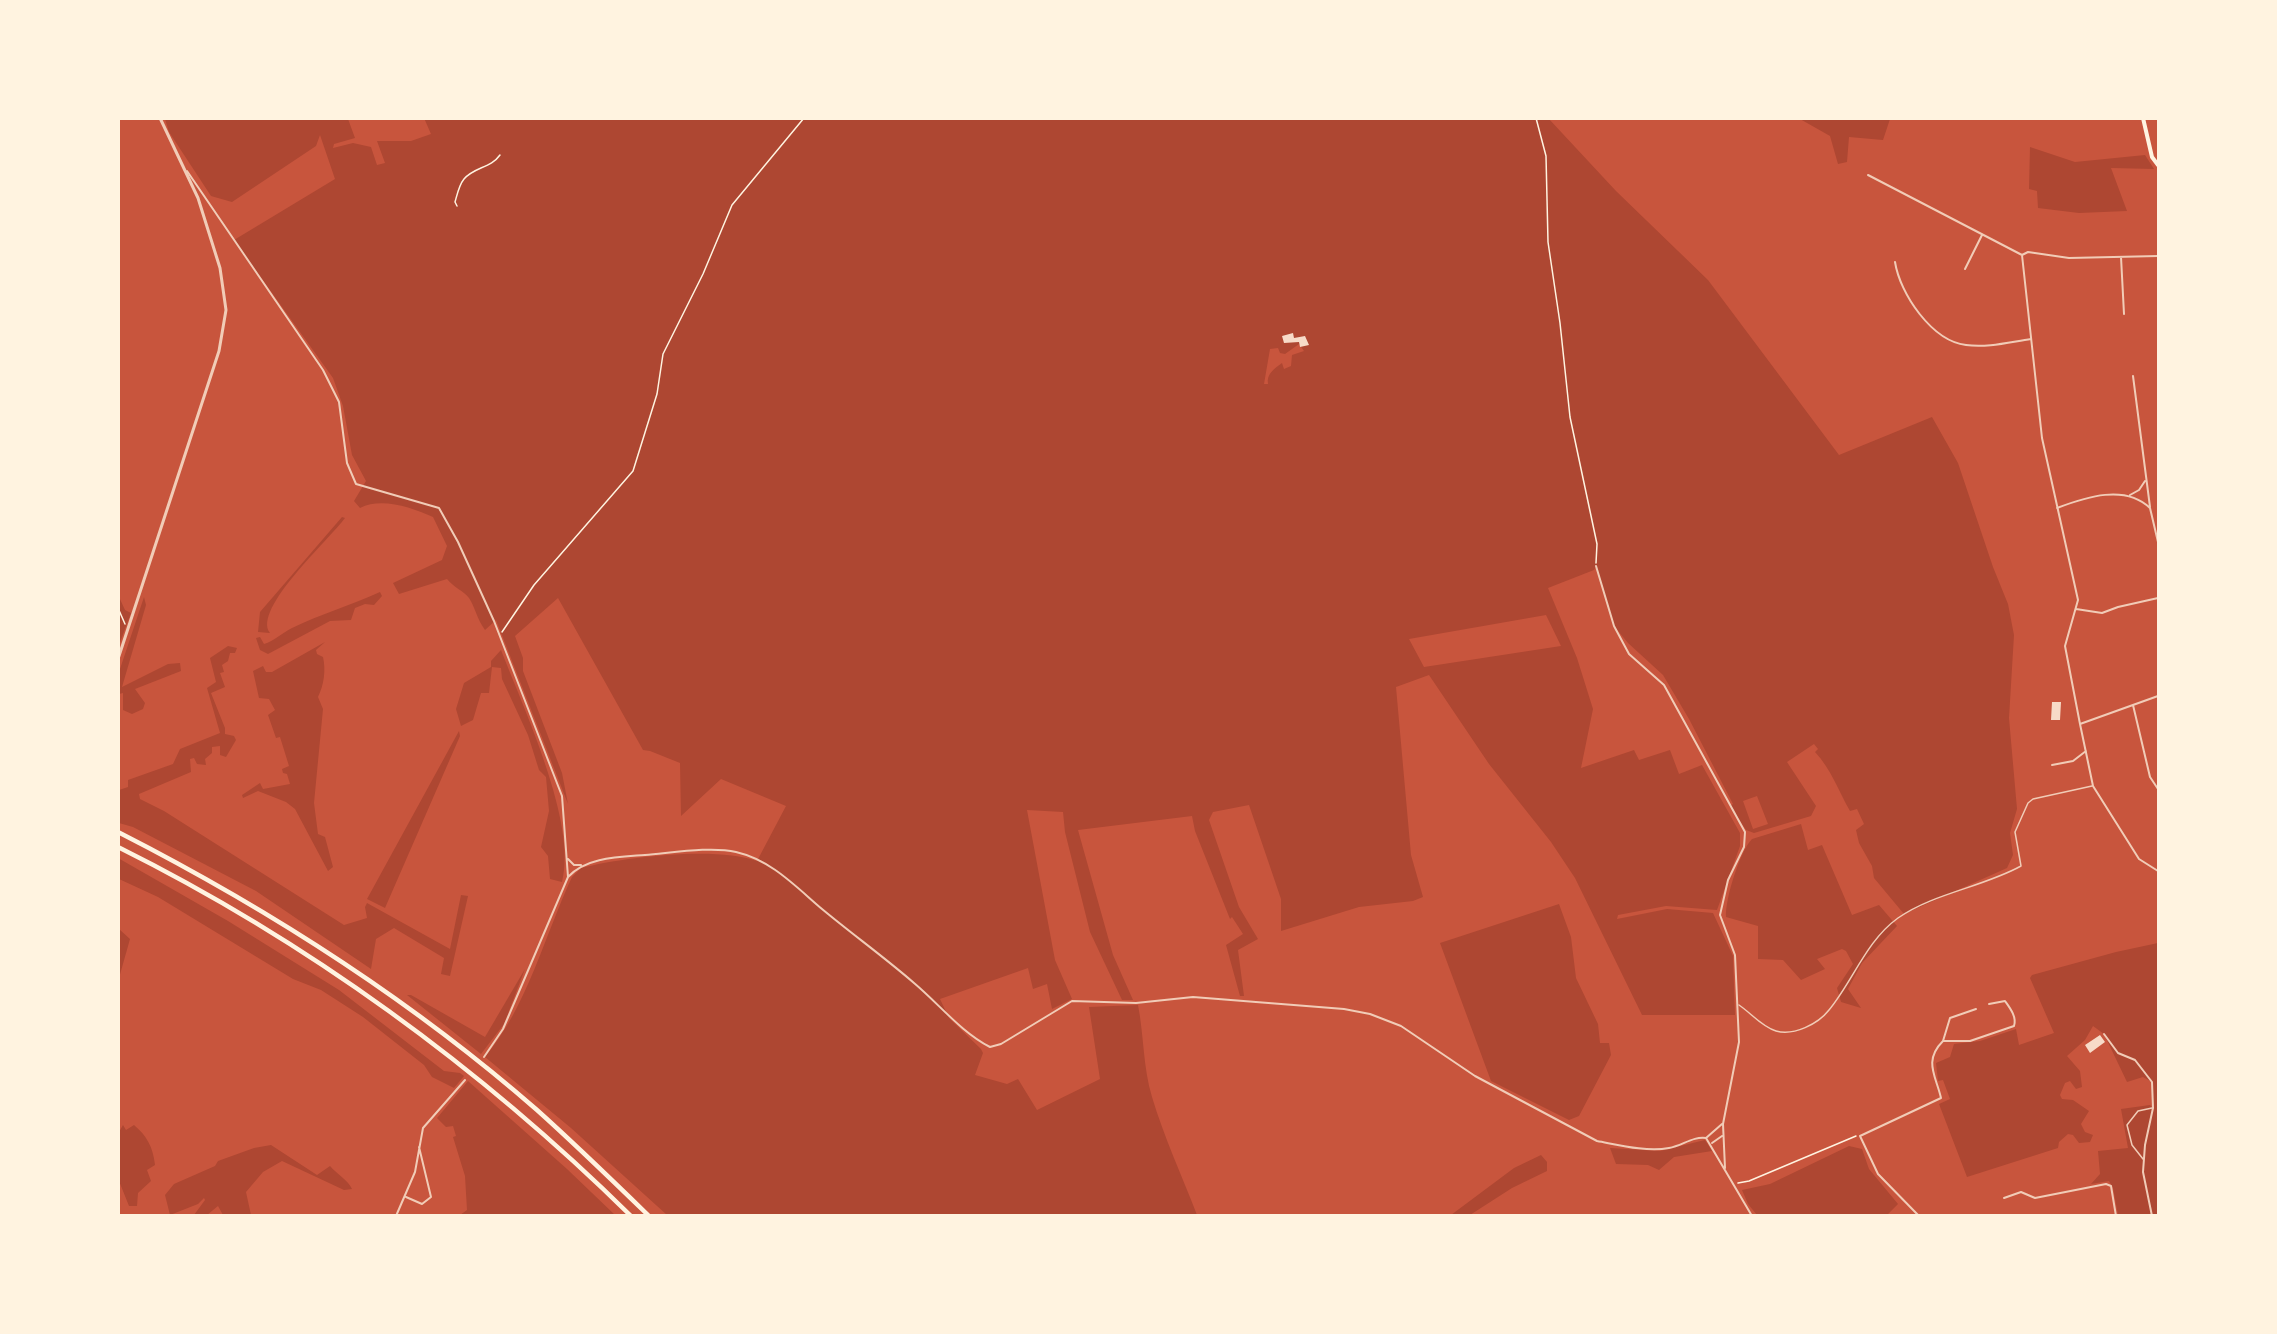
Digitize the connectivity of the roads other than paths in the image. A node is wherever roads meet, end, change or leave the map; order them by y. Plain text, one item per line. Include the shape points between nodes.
1 (160, 118) edge
2 (2143, 118) edge
3 (2158, 165) edge
4 (187, 171) junction
5 (1868, 175) dead end
6 (1982, 236) junction
7 (2022, 255) junction
8 (2121, 256) junction
9 (2158, 256) edge
10 (1895, 262) dead end
11 (1965, 269) dead end
12 (2124, 314) dead end
13 (2031, 339) junction
14 (2133, 376) dead end
15 (2145, 479) junction
16 (2130, 495) junction
17 (2056, 508) junction
18 (2150, 508) junction
19 (2158, 542) edge
20 (1596, 566) road end
21 (2158, 598) edge
22 (2076, 609) junction
23 (118, 659) edge
24 (2158, 696) edge
25 (2133, 705) junction
26 (2080, 724) junction
27 (2086, 751) junction
28 (2052, 765) dead end
29 (2093, 786) junction
30 (2158, 789) edge
31 (118, 832) edge
32 (118, 847) edge
33 (568, 859) junction
34 (582, 865) junction
35 (2158, 871) edge
36 (568, 877) junction
37 (1738, 1004) junction
38 (1989, 1004) dead end
39 (1976, 1009) dead end
40 (2104, 1034) dead end
41 (1943, 1041) junction
42 (483, 1057) dead end
43 (465, 1080) dead end
44 (2152, 1108) junction
45 (1722, 1124) junction
46 (1722, 1136) junction
47 (1706, 1138) junction
48 (1712, 1143) junction
49 (419, 1147) junction
50 (2143, 1160) junction
51 (1725, 1168) junction
52 (404, 1197) junction
53 (2004, 1198) dead end
54 (396, 1215) edge
55 (631, 1215) edge
56 (649, 1215) edge
57 (1752, 1215) edge
58 (1919, 1215) edge
59 (2116, 1215) edge
60 (2152, 1215) edge

1 - 4 street
2 - 3 main road via 2152,157
4 - 23 street via 220,268 226,310 224,331
4 - 33 street via 324,370 339,402 347,463 356,484 439,508 458,542 500,635 562,796
5 - 6 street
6 - 7 street
6 - 11 street
7 - 8 street via 2028,252 2069,258
7 - 13 street
8 - 9 street
8 - 12 street
10 - 13 street via 1916,309 1941,335 1969,346
13 - 17 street via 2042,438
14 - 15 street
15 - 16 street via 2139,490
15 - 18 street
16 - 17 street via 2091,496
16 - 18 street
17 - 22 street via 2078,600
18 - 19 street
20 - 37 street via 1614,626 1629,654 1664,685 1745,832 1744,847 1728,880 1720,915 1736,955
21 - 22 street via 2102,613
22 - 26 street via 2065,646
24 - 25 street
25 - 26 street
25 - 30 street via 2150,777
26 - 27 street
27 - 28 street via 2073,760
27 - 29 street
29 - 35 street via 2139,859
29 - 37 lane via 2028,803 2015,832 2021,866 1897,920 1864,955 1828,1011 1809,1026 1778,1032
31 - 56 highway via 251,904 344,963 537,1110
32 - 55 highway via 246,917 338,976 431,1043 528,1121
33 - 34 street via 574,865
33 - 36 street
34 - 36 street
34 - 47 street via 689,852 733,851 753,857 779,871 887,959 974,1038 990,1047 1072,1001 1136,1003 1193,997 1344,1009 1401,1026 1474,1076 1597,1141 1667,1148
36 - 42 street via 503,1029
37 - 45 street via 1739,1042
38 - 41 street via 2005,1001 2011,1008 2014,1026 1976,1039
39 - 41 street via 1950,1018
40 - 44 street via 2118,1053 2135,1060 2145,1071 2152,1082
41 - 58 street via 1931,1066 1940,1100 1860,1136 1878,1174
43 - 49 street via 423,1128
44 - 50 street
44 - 50 lane via 2138,1111 2127,1125 2132,1145
45 - 46 street
45 - 47 street
46 - 48 street
46 - 51 street
47 - 48 street
48 - 51 street
49 - 52 street via 415,1172
49 - 52 street via 431,1197 422,1204
50 - 60 street
51 - 57 street
52 - 54 street
53 - 59 street via 2021,1192 2035,1198 2106,1184 2111,1186

